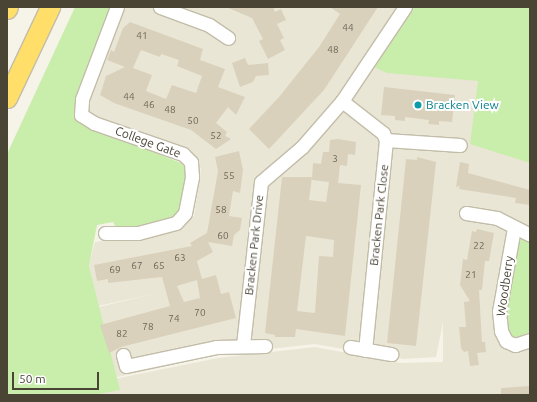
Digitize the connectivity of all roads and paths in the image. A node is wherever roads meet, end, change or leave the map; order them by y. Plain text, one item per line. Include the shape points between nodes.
1 (50, 7) edge
2 (117, 7) edge
3 (160, 7) edge
4 (405, 7) edge
5 (228, 38) dead end
6 (7, 98) edge
7 (342, 101) junction
8 (386, 140) junction
9 (460, 145) dead end
10 (466, 213) dead end
11 (514, 228) junction
12 (105, 233) dead end
13 (530, 235) edge
14 (530, 340) edge
15 (243, 344) junction
16 (265, 346) dead end
17 (350, 347) dead end
18 (365, 350) junction
19 (391, 354) dead end
20 (123, 355) dead end

1 - 6 highway
2 - 12 street, College Gate via 84,93 80,107 81,115 94,123 183,154 191,162 192,177 185,213 176,223 138,233
3 - 5 street via 209,25
4 - 7 street, Bracken Park Drive
7 - 8 street via 383,134
7 - 15 street, Bracken Park Drive via 302,147 261,182
8 - 9 street
8 - 18 street, Bracken Park Close
10 - 11 street via 497,218
11 - 13 street
11 - 14 street, Woodberry via 499,311 501,331 506,341 515,345
15 - 16 street
15 - 20 street via 200,350 126,366
17 - 18 street
18 - 19 street

